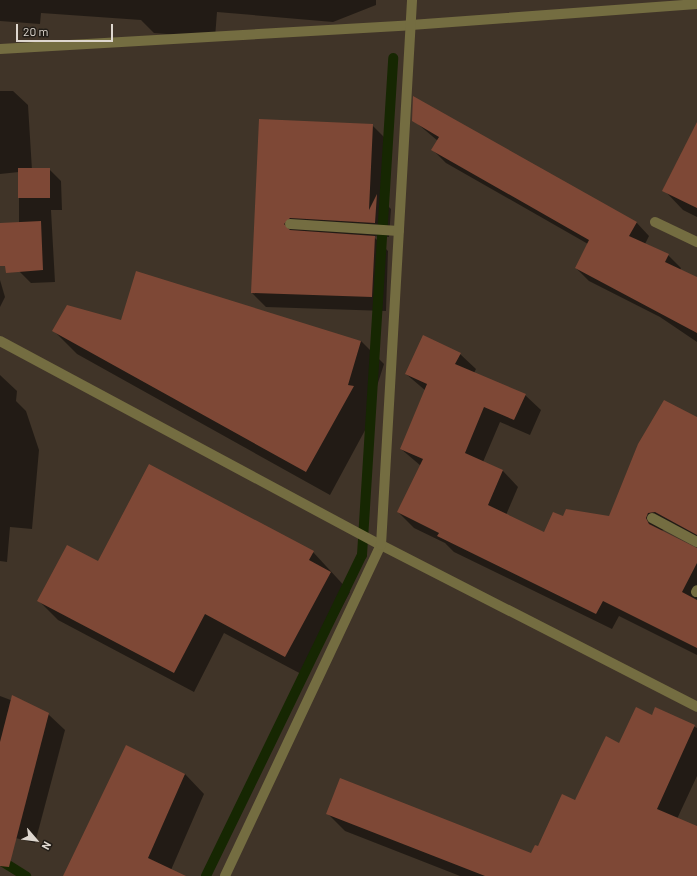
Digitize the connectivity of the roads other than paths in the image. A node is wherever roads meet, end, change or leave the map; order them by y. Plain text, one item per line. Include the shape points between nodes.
1 (412, 0) edge
2 (697, 4) edge
3 (411, 25) junction
4 (0, 48) edge
5 (655, 222) dead end
6 (290, 224) dead end
7 (399, 231) junction
8 (697, 242) edge
9 (0, 341) edge
10 (652, 518) dead end
11 (697, 542) edge
12 (382, 545) junction
13 (697, 707) edge
14 (225, 876) edge

1 - 3 street
2 - 3 street
3 - 4 street
3 - 7 street
5 - 8 street
6 - 7 street
7 - 12 street
9 - 12 street
10 - 11 street
12 - 13 street
12 - 14 street

